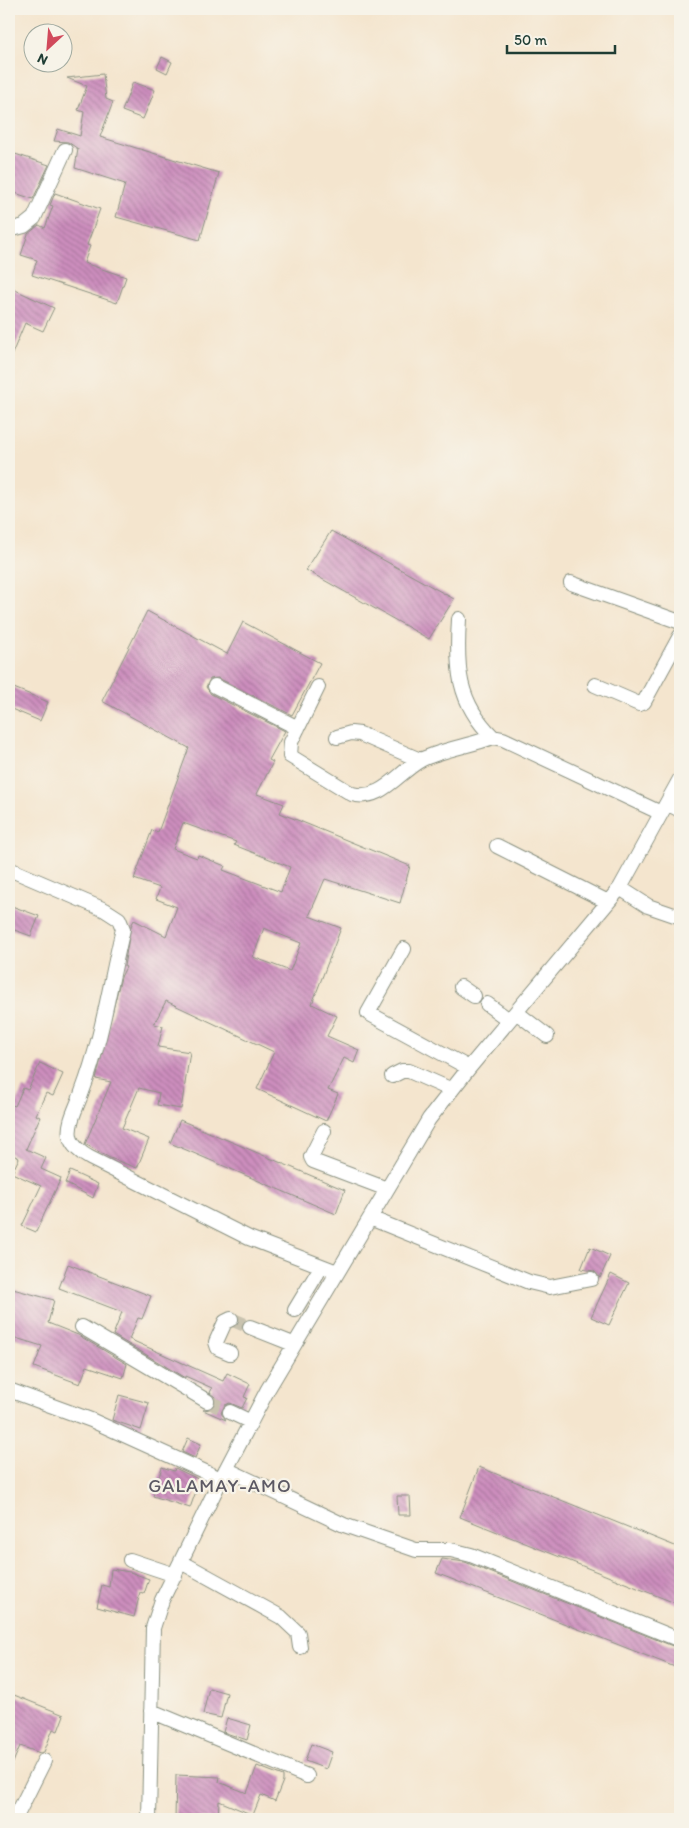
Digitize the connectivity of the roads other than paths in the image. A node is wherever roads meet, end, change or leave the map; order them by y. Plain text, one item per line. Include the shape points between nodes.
1 (65, 150) dead end
2 (9, 230) edge
3 (571, 583) dead end
4 (459, 619) dead end
5 (680, 622) edge
6 (680, 636) edge
7 (595, 685) dead end
8 (215, 686) dead end
9 (318, 688) dead end
10 (298, 728) junction
11 (337, 737) dead end
12 (493, 737) junction
13 (420, 760) junction
14 (680, 779) edge
15 (664, 808) junction
16 (680, 810) edge
17 (497, 846) dead end
18 (9, 869) edge
19 (620, 888) junction
20 (608, 902) junction
21 (680, 917) edge
22 (404, 949) dead end
23 (461, 987) dead end
24 (474, 996) dead end
25 (487, 1004) dead end
26 (512, 1016) junction
27 (547, 1036) dead end
28 (469, 1068) junction
29 (392, 1076) dead end
30 (452, 1090) junction
31 (324, 1131) dead end
32 (387, 1189) junction
33 (370, 1218) junction
34 (321, 1267) junction
35 (337, 1272) junction
36 (591, 1279) dead end
37 (295, 1310) dead end
38 (231, 1319) dead end
39 (250, 1326) tunnel mouth
40 (82, 1327) dead end
41 (293, 1344) junction
42 (230, 1353) dead end
43 (9, 1390) edge
44 (207, 1401) tunnel mouth
45 (230, 1412) tunnel mouth
46 (251, 1422) junction
47 (224, 1474) junction
48 (130, 1560) dead end
49 (181, 1562) junction
50 (175, 1575) junction
51 (680, 1640) edge
52 (300, 1647) dead end
53 (151, 1711) junction
54 (44, 1761) dead end
55 (307, 1776) dead end
56 (15, 1809) edge
57 (149, 1819) edge

1 - 2 street via 34,218 24,226
3 - 5 street
4 - 12 street via 457,651 463,692 477,721
6 - 7 street via 644,702 638,704
8 - 10 street
9 - 10 street
10 - 13 street via 291,742 290,756 352,794 363,797 387,786
11 - 13 street via 360,734
12 - 13 street
12 - 15 street
14 - 15 street
15 - 16 street
15 - 19 street
17 - 20 street
18 - 34 street via 105,910 119,919 123,929 89,1074 71,1122 71,1141 83,1154 249,1238
19 - 20 street
19 - 21 street via 648,906
20 - 26 street
22 - 28 street via 368,1013
23 - 24 street
25 - 26 street
26 - 27 street
26 - 28 street
28 - 30 street
29 - 30 street via 409,1071
30 - 32 street
31 - 32 street via 311,1157 313,1161
32 - 33 street
33 - 35 street
33 - 36 street via 529,1282 550,1287
34 - 35 street
34 - 37 street
35 - 41 street
38 - 42 street via 225,1322 216,1342 218,1348
39 - 41 street
40 - 44 street
41 - 46 street
43 - 47 street
45 - 46 street
46 - 47 street
47 - 49 street
47 - 51 street via 344,1525 416,1550 451,1550 471,1555
48 - 50 street
49 - 50 street
49 - 52 street via 281,1617 298,1633
50 - 53 street via 153,1628
53 - 55 street
53 - 57 street
54 - 56 street

